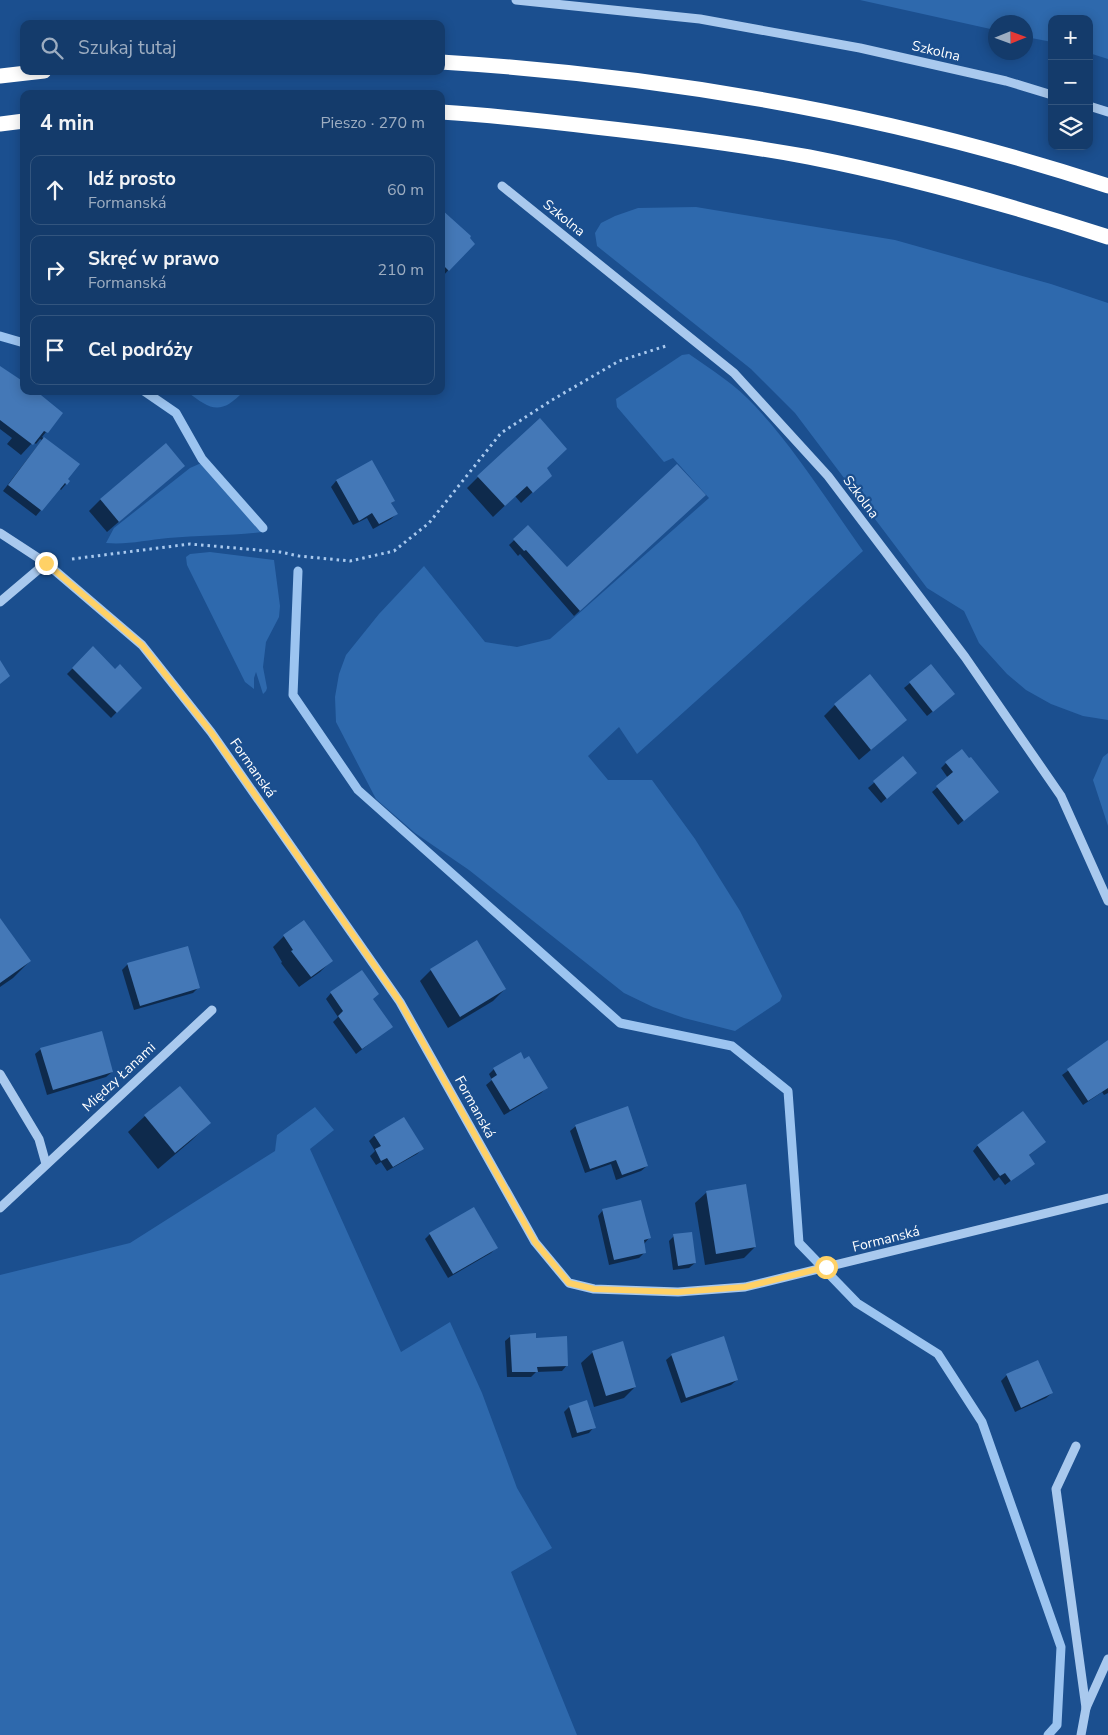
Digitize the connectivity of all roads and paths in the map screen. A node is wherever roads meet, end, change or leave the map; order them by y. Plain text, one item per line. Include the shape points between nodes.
1 (516, 0) edge
2 (445, 62) edge
3 (20, 74) edge
4 (0, 76) edge
5 (1048, 94) edge
6 (1093, 107) edge
7 (445, 112) edge
8 (1108, 112) edge
9 (20, 122) edge
10 (0, 124) edge
11 (502, 186) dead end
12 (1108, 186) edge
13 (1108, 237) edge
14 (691, 338) junction
15 (0, 533) edge
16 (46, 563) junction
17 (0, 602) edge
18 (1108, 901) edge
19 (212, 1010) dead end
20 (0, 1074) edge
21 (46, 1164) junction
22 (1108, 1198) edge
23 (0, 1208) edge
24 (1076, 1446) dead end
25 (1108, 1659) edge
26 (1086, 1708) junction
27 (1081, 1735) edge

1 - 5 street, Szkolna via 709,21 860,48
2 - 12 highway via 633,80 795,105 903,128
3 - 4 highway
6 - 8 street
7 - 13 highway via 720,142 809,157 965,194
9 - 10 highway
11 - 14 street, Szkolna
14 - 16 path via 619,360 501,433 429,523 394,551 350,561 190,544
14 - 18 street, Szkolna via 734,373 828,476 965,657 1061,796
15 - 16 street, Formanská
16 - 17 street
16 - 22 street, Formanská via 142,645 211,732 400,1002 535,1242 569,1283 594,1289 678,1292 745,1287
19 - 21 street, Między Łanami
20 - 21 street via 39,1139
21 - 23 street, Między Łanami
24 - 26 street via 1056,1489
25 - 26 street
26 - 27 street

